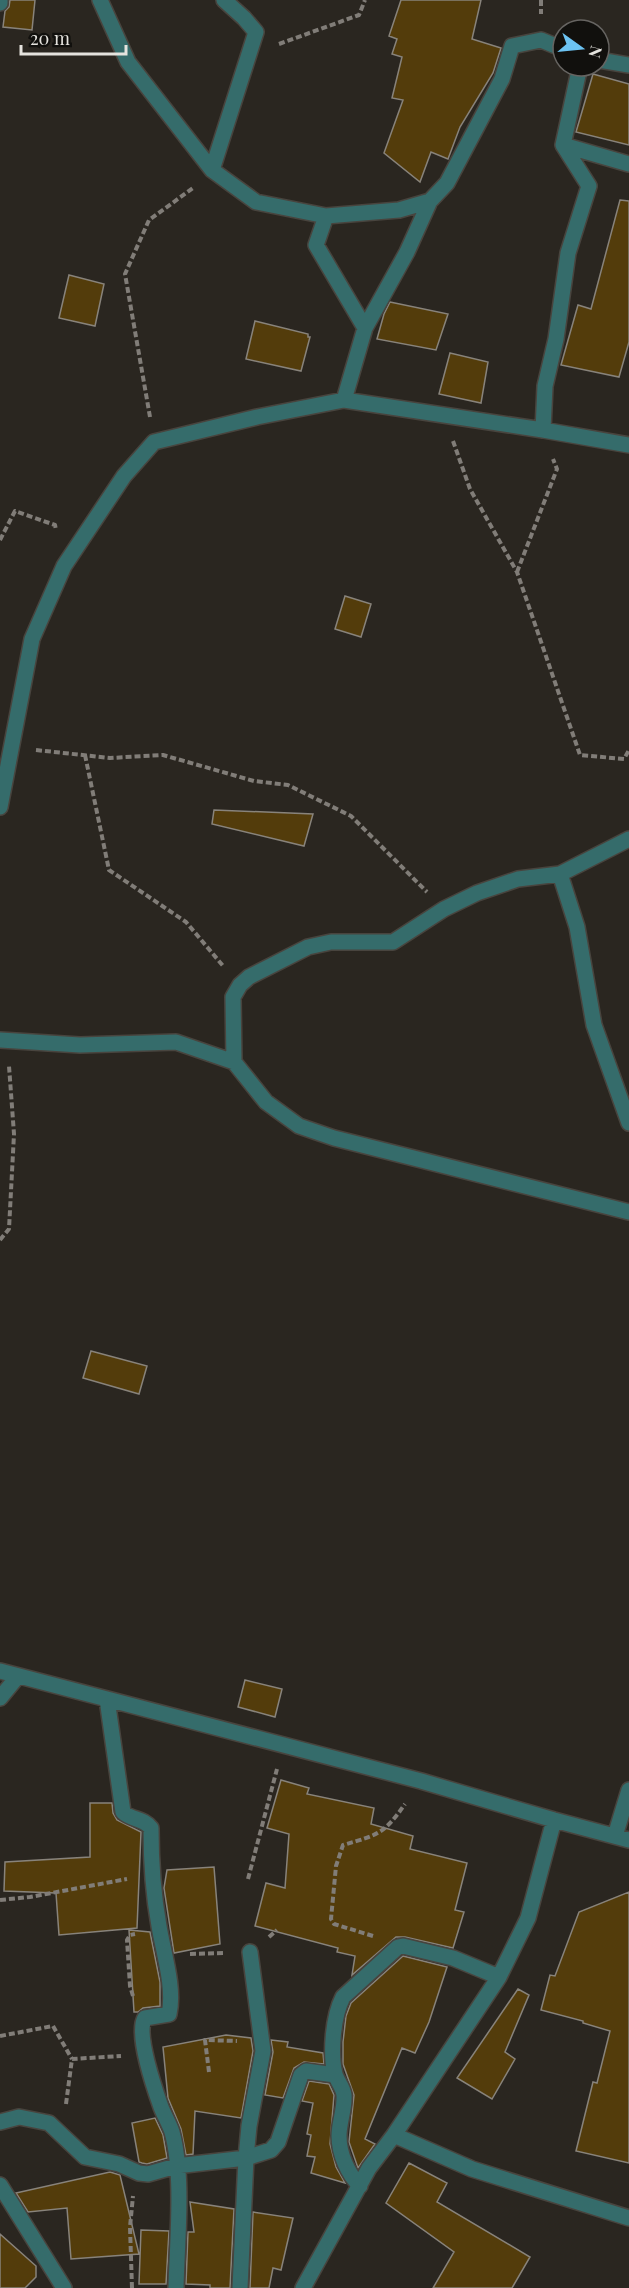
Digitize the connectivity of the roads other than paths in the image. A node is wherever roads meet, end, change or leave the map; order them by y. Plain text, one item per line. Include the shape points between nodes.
1 (99, 0) edge
2 (224, 0) edge
3 (551, 44) edge
4 (611, 62) edge
5 (629, 65) edge
6 (577, 78) edge
7 (563, 145) junction
8 (629, 164) edge
9 (212, 170) junction
10 (430, 201) junction
11 (326, 216) junction
12 (365, 328) junction
13 (344, 400) junction
14 (543, 430) junction
15 (629, 445) edge
16 (0, 807) edge
17 (629, 839) edge
18 (560, 873) junction
19 (4, 1041) edge
20 (234, 1062) junction
21 (629, 1123) edge
22 (629, 1212) edge
23 (0, 1671) edge
24 (18, 1676) junction
25 (0, 1698) edge
26 (107, 1699) junction
27 (629, 1790) edge
28 (554, 1820) junction
29 (622, 1838) edge
30 (250, 1952) dead end
31 (499, 1977) junction
32 (335, 2075) junction
33 (0, 2122) edge
34 (394, 2135) junction
35 (246, 2158) junction
36 (177, 2166) junction
37 (0, 2185) edge
38 (360, 2186) junction
39 (5, 2205) edge
40 (629, 2218) edge
41 (64, 2288) edge
42 (176, 2288) edge
43 (240, 2288) edge
44 (303, 2288) edge

1 - 9 street via 128,62
2 - 9 street via 256,32
3 - 10 street via 541,40 512,46 502,79 447,183
4 - 5 street
6 - 7 street
7 - 8 street
7 - 14 street via 588,186 568,253 556,339 544,387
9 - 11 street via 256,202
10 - 11 street via 399,210
10 - 12 street
11 - 12 street via 316,245
12 - 13 street
13 - 14 street
13 - 16 street via 154,441 124,476 64,566 32,639
14 - 15 street
17 - 18 street
18 - 20 street via 518,879 477,893 393,942 331,942 308,947 249,977 233,997
18 - 21 street via 577,927 594,1025
19 - 20 street via 80,1045 176,1042
20 - 22 street via 266,1102 299,1126
23 - 24 street
24 - 25 street
24 - 26 street
26 - 28 street
26 - 36 street via 123,1812 151,1828 152,1875 166,1955 170,2010 167,2015 143,2021 145,2054 172,2132
27 - 29 street
28 - 29 street
28 - 31 street via 528,1918
30 - 35 street via 263,2051
31 - 32 street via 453,1958 398,1947 340,2004 333,2044
31 - 34 street
32 - 35 street via 306,2071 301,2075 278,2142 270,2150
32 - 38 street via 344,2091 341,2146 351,2176
33 - 36 street via 19,2117 49,2123 84,2157 119,2164 139,2173
34 - 38 street
34 - 40 street via 472,2169
35 - 36 street
35 - 43 street
36 - 42 street
37 - 39 street
38 - 44 street
39 - 41 street

